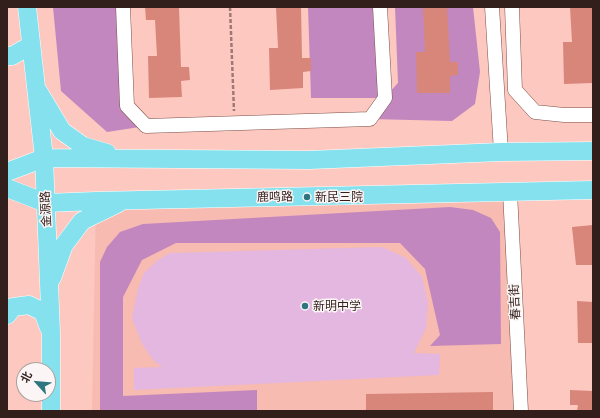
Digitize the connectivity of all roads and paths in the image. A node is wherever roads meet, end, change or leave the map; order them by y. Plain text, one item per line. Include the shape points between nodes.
1 (27, 7) edge
2 (123, 7) edge
3 (230, 7) edge
4 (380, 7) edge
5 (492, 7) edge
6 (512, 7) edge
7 (31, 45) junction
8 (7, 56) edge
9 (36, 87) junction
10 (593, 114) edge
11 (235, 123) junction
12 (593, 151) edge
13 (502, 152) junction
14 (44, 158) junction
15 (124, 159) junction
16 (7, 172) edge
17 (7, 188) edge
18 (593, 190) edge
19 (510, 192) junction
20 (126, 200) junction
21 (46, 203) junction
22 (50, 286) junction
23 (7, 315) edge
24 (51, 333) junction
25 (51, 411) edge
26 (521, 411) edge

1 - 7 main road, 金源路
2 - 11 street via 127,106 146,126
3 - 11 path
4 - 11 street via 385,98 370,119
5 - 13 street
6 - 10 street via 515,90 535,112
7 - 8 main road via 12,56
7 - 9 main road, 金源路
9 - 14 main road, 金源路
9 - 15 main road via 62,131 83,146
12 - 13 main road
13 - 15 main road via 310,160
14 - 15 main road
14 - 16 main road
14 - 21 main road, 金源路
17 - 21 main road, 鹿鸣路
18 - 19 main road, 鹿鸣路
19 - 20 main road, 鹿鸣路
19 - 26 street, 春吉街
20 - 21 main road, 鹿鸣路
20 - 22 main road via 82,221 64,245
21 - 22 main road, 金源路
22 - 24 main road, 金源路
23 - 24 main road via 13,307 30,305 43,312
24 - 25 main road, 金源路

